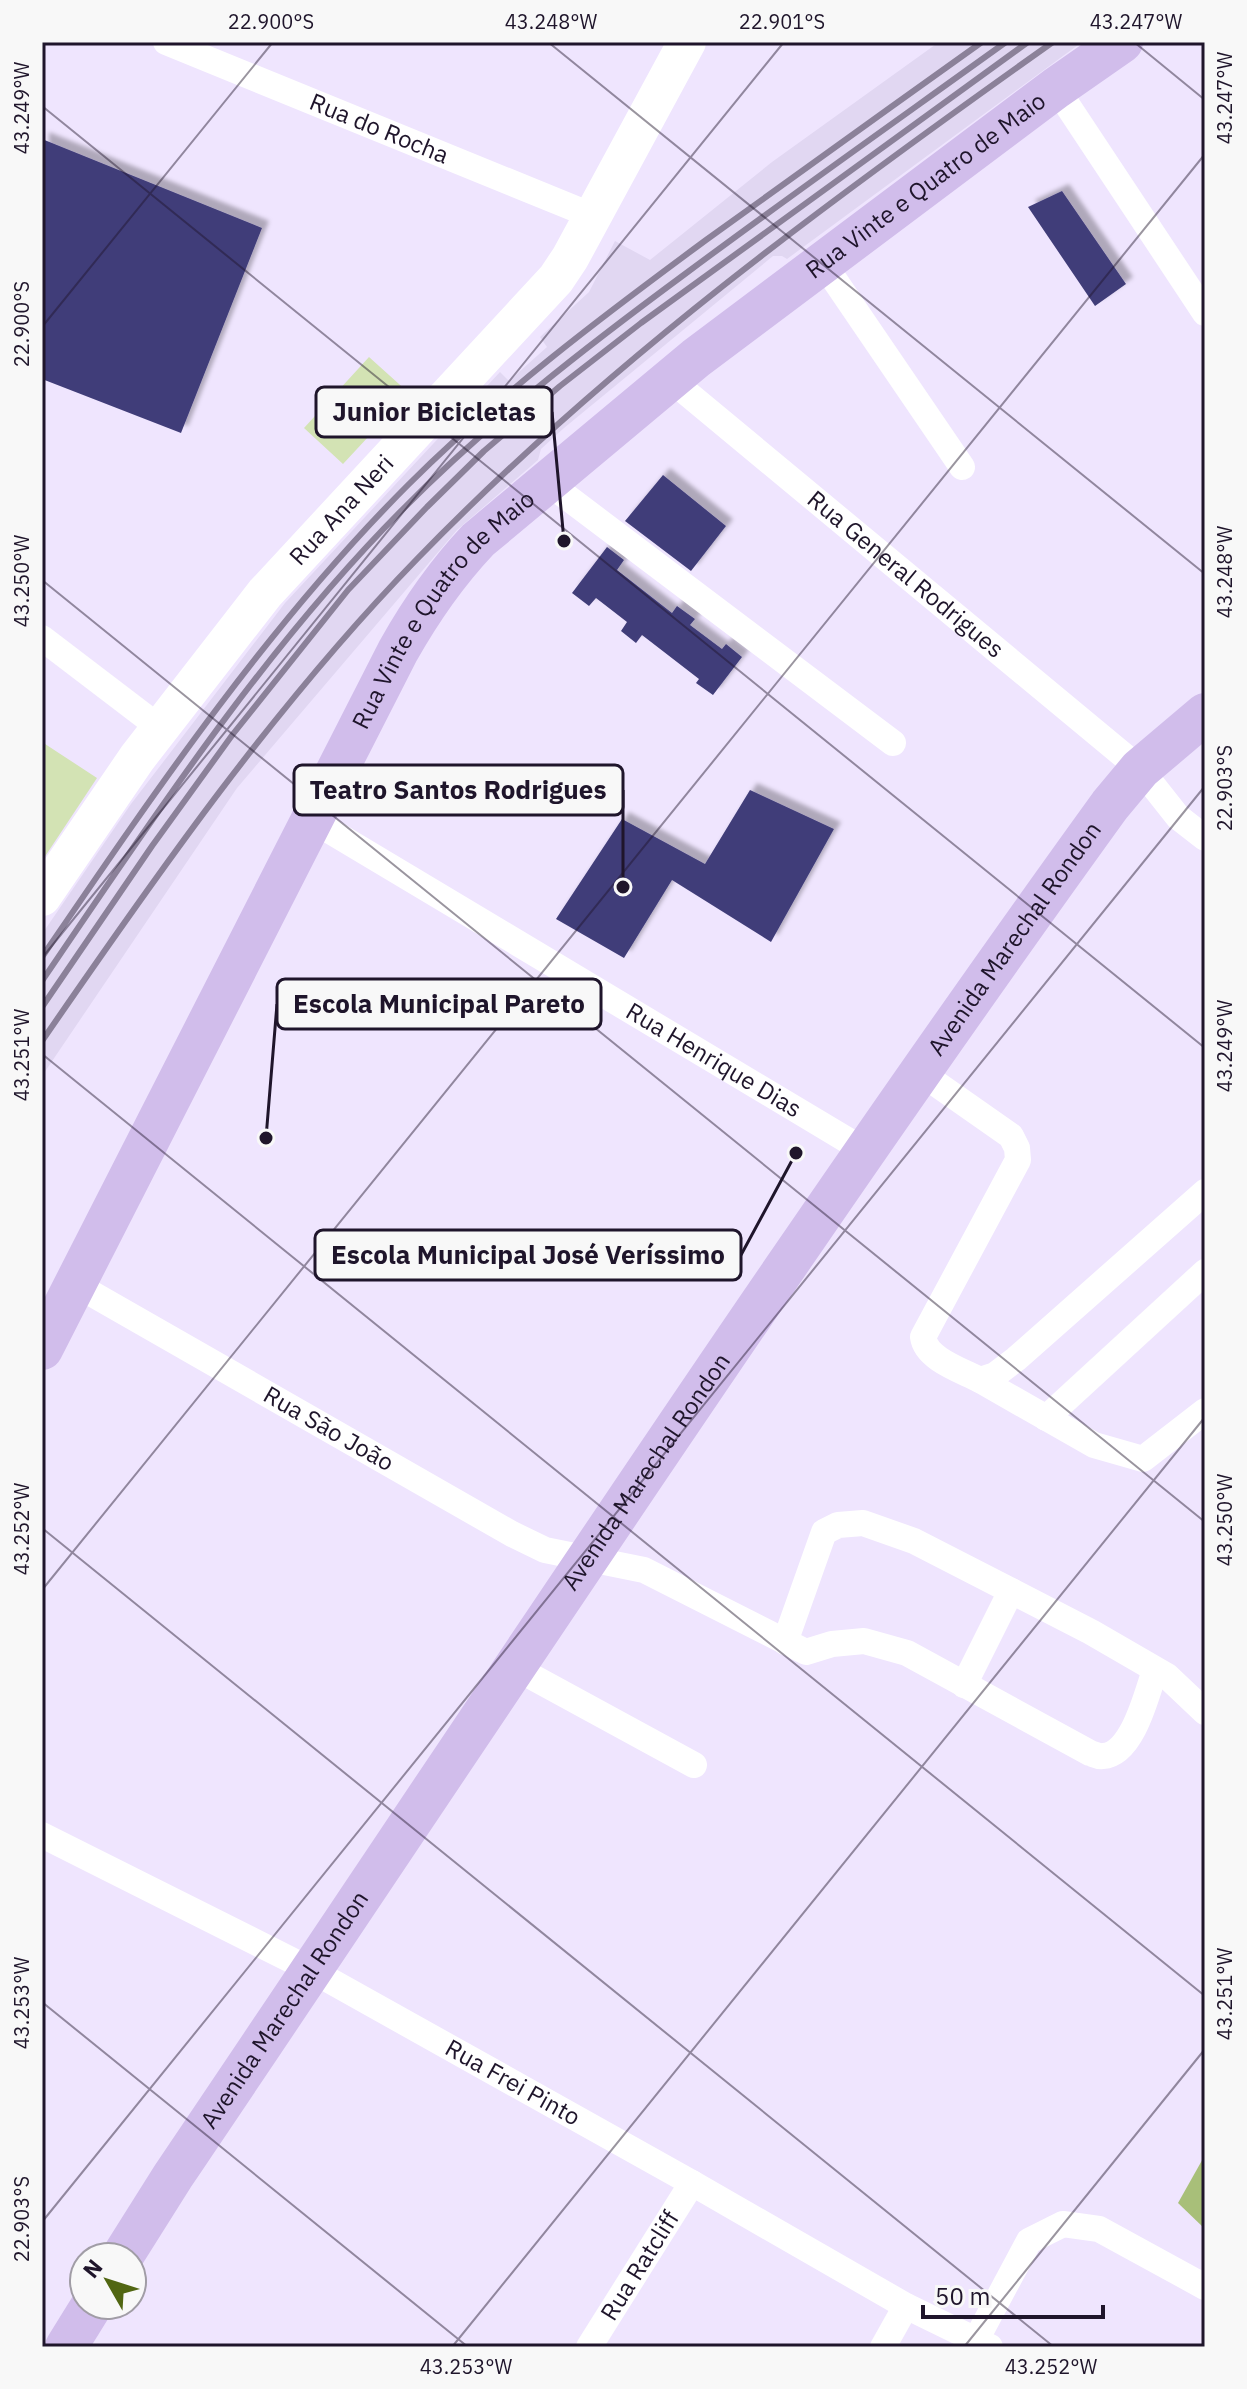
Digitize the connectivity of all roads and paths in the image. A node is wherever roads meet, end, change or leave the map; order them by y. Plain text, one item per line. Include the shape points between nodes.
1 (166, 42) edge
2 (687, 42) edge
3 (1122, 42) edge
4 (1056, 88) junction
5 (593, 216) junction
6 (823, 263) junction
7 (1205, 313) edge
8 (670, 379) junction
9 (962, 467) dead end
10 (547, 482) junction
11 (42, 638) edge
12 (1205, 714) edge
13 (160, 728) junction
14 (893, 743) dead end
15 (1140, 769) junction
16 (312, 820) junction
17 (1205, 838) edge
18 (42, 897) edge
19 (921, 1073) junction
20 (867, 1152) junction
21 (1205, 1192) edge
22 (1205, 1272) edge
23 (75, 1284) junction
24 (42, 1349) edge
25 (980, 1380) junction
26 (1205, 1411) edge
27 (1046, 1418) junction
28 (587, 1560) junction
29 (1011, 1591) junction
30 (785, 1642) junction
31 (514, 1667) junction
32 (1155, 1670) junction
33 (964, 1685) junction
34 (1205, 1712) edge
35 (694, 1765) dead end
36 (42, 1835) edge
37 (311, 1970) junction
38 (692, 2183) junction
39 (132, 2241) edge
40 (1205, 2287) edge
41 (906, 2306) junction
42 (82, 2321) edge
43 (983, 2344) edge
44 (66, 2347) edge
45 (589, 2347) edge
46 (883, 2347) edge

1 - 5 street, Rua do Rocha
2 - 5 main road, Rua Ana Neri
3 - 4 main road, Rua Vinte e Quatro de Maio
4 - 6 main road, Rua Vinte e Quatro de Maio
4 - 7 street
5 - 13 main road, Rua Ana Neri via 549,288 265,593
6 - 8 main road, Rua Vinte e Quatro de Maio
6 - 9 street
8 - 10 main road, Rua Vinte e Quatro de Maio
8 - 15 street, Rua General Rodrigues
10 - 14 street
10 - 16 main road, Rua Vinte e Quatro de Maio via 478,540 420,611
11 - 13 street
12 - 15 main road, Avenida Marechal Rondon
13 - 18 main road, Rua Ana Neri
15 - 17 street, Rua General Rodrigues via 1178,817
15 - 19 main road, Avenida Marechal Rondon
16 - 20 street, Rua Henrique Dias
16 - 23 main road, Rua Vinte e Quatro de Maio
19 - 20 main road, Avenida Marechal Rondon
19 - 25 street via 1011,1136 1017,1148 1018,1160 923,1337 934,1355
20 - 28 main road, Avenida Marechal Rondon
21 - 25 street via 1016,1359
22 - 27 street
23 - 24 main road, Rua Vinte e Quatro de Maio
23 - 28 street, Rua São João via 512,1534 545,1550
25 - 27 street
26 - 27 street via 1143,1459 1094,1445
28 - 30 street, Rua São João via 644,1570
28 - 31 main road, Avenida Marechal Rondon
29 - 30 street via 914,1541 863,1523 838,1525 824,1532
29 - 32 street
29 - 33 street
30 - 33 street, Rua São João via 806,1652 864,1641 907,1653
31 - 35 street
31 - 37 main road, Avenida Marechal Rondon
32 - 33 street, Rua São João via 1131,1735 1103,1756
32 - 34 street
36 - 37 street, Rua Frei Pinto
37 - 38 street, Rua Frei Pinto
37 - 39 main road, Avenida Marechal Rondon
38 - 41 street, Rua Frei Pinto
38 - 45 street, Rua Ratcliff
40 - 43 street, Rua Frei Pinto via 1099,2229 1063,2224 1029,2241
41 - 43 street, Rua Frei Pinto
41 - 46 street
42 - 44 main road

